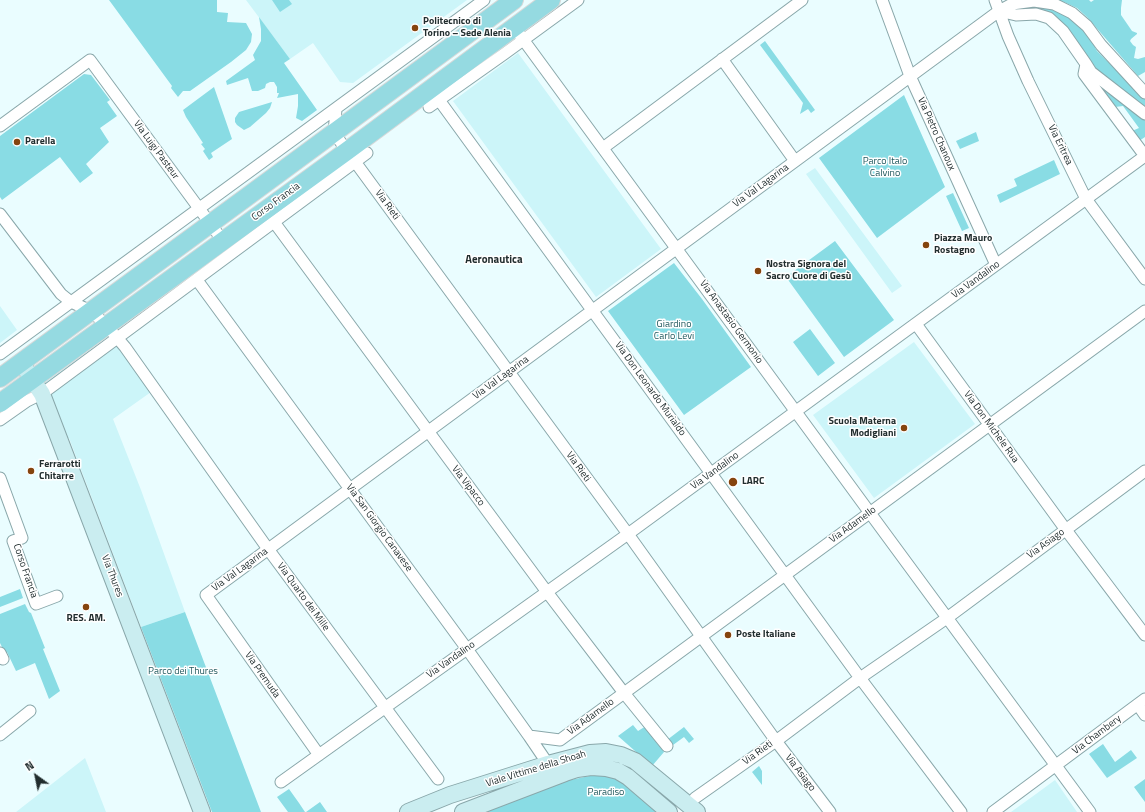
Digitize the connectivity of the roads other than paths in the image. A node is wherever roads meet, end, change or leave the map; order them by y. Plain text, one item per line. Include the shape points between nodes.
1 (484, 0) edge
2 (514, 0) edge
3 (551, 0) edge
4 (578, 0) edge
5 (802, 0) edge
6 (882, 0) edge
7 (995, 0) edge
8 (999, 11) junction
9 (519, 33) junction
10 (722, 60) junction
11 (1086, 64) junction
12 (910, 76) junction
13 (1145, 93) edge
14 (440, 100) junction
15 (429, 107) dead end
16 (336, 109) junction
17 (1145, 114) edge
18 (0, 126) edge
19 (334, 133) junction
20 (603, 148) junction
21 (367, 153) dead end
22 (351, 156) junction
23 (1145, 156) edge
24 (795, 161) junction
25 (1086, 199) junction
26 (199, 209) junction
27 (0, 214) edge
28 (274, 222) junction
29 (211, 224) junction
30 (223, 240) junction
31 (676, 248) junction
32 (996, 265) junction
33 (1145, 279) edge
34 (197, 280) junction
35 (71, 302) junction
36 (592, 310) junction
37 (1145, 311) edge
38 (104, 323) junction
39 (916, 324) junction
40 (10, 347) junction
41 (0, 354) edge
42 (21, 362) junction
43 (508, 372) junction
44 (0, 378) edge
45 (33, 379) junction
46 (42, 394) junction
47 (0, 403) edge
48 (796, 412) junction
49 (0, 420) edge
50 (990, 425) junction
51 (428, 432) junction
52 (1145, 471) edge
53 (712, 473) junction
54 (0, 478) edge
55 (350, 488) junction
56 (870, 513) junction
57 (1066, 530) junction
58 (628, 534) junction
59 (268, 549) junction
60 (786, 574) junction
61 (547, 592) junction
62 (206, 595) joint
63 (57, 596) dead end
64 (947, 618) junction
65 (1145, 635) edge
66 (701, 636) junction
67 (467, 649) junction
68 (860, 678) junction
69 (624, 693) junction
70 (1141, 702) edge
71 (385, 708) junction
72 (30, 711) dead end
73 (1145, 715) edge
74 (0, 735) edge
75 (529, 736) junction
76 (560, 740) junction
77 (776, 741) junction
78 (667, 746) dead end
79 (319, 755) junction
80 (572, 758) junction
81 (548, 764) junction
82 (1056, 765) junction
83 (561, 775) junction
84 (438, 779) dead end
85 (281, 782) dead end
86 (453, 794) junction
87 (696, 805) edge
88 (202, 812) edge
89 (408, 812) edge
90 (460, 812) edge
91 (463, 812) edge
92 (669, 812) edge
93 (830, 812) edge
94 (961, 812) edge
95 (993, 812) edge
96 (1090, 812) edge

1 - 16 street
2 - 19 main road, Corso Francia
3 - 9 main road, Corso Francia
4 - 9 street, Corso Francia
5 - 10 street
6 - 12 street, Via Pietro Chanoux
7 - 8 street, Via Eritrea
8 - 11 street, Via Vandalino via 1016,15 1036,14 1049,18 1063,32
8 - 12 street, Via Val Lagarina
8 - 13 street via 1012,4 1034,1 1054,4 1072,13 1088,26 1101,45
8 - 25 street, Via Eritrea via 1028,81
9 - 14 street, Corso Francia
9 - 20 street, Via Anastasio Germonio
9 - 22 main road, Corso Francia
10 - 20 street
10 - 24 street, Via Val Lagarina
11 - 17 street, Via Vandalino via 1091,72
11 - 23 street, Via Vandalino via 1084,74
12 - 24 street, Via Val Lagarina
12 - 32 street, Via Pietro Chanoux
14 - 15 street, Corso Francia
14 - 36 street, Via Don Leonardo Murialdo
16 - 19 street
16 - 26 street
18 - 26 street, Via Luigi Pasteur via 90,60
19 - 22 street, Via Rieti
19 - 29 main road, Corso Francia
20 - 31 street, Via Anastasio Germonio
21 - 22 street, Corso Francia
22 - 28 street, Corso Francia
22 - 30 main road, Corso Francia
22 - 43 street, Via Rieti
23 - 25 street, Via Vandalino
24 - 31 street, Via Val Lagarina
25 - 32 street, Via Vandalino
25 - 33 street, Via Eritrea
26 - 29 street, Via Luigi Pasteur
26 - 35 street
27 - 35 street via 61,294
28 - 34 street, Corso Francia
28 - 51 street, Via Vipacco
29 - 30 street, Via Luigi Pasteur
29 - 38 main road, Corso Francia
30 - 38 main road, Corso Francia
31 - 36 street, Via Val Lagarina
31 - 48 street, Via Anastasio Germonio
32 - 39 street, Via Vandalino
34 - 38 street, Corso Francia
34 - 55 street, Via San Giorgio Canavese
35 - 38 street
35 - 40 street
36 - 43 street, Via Val Lagarina
36 - 53 street, Via Don Leonardo Murialdo
37 - 50 street, Via Adamello
38 - 42 main road, Corso Francia
38 - 45 main road, Corso Francia
38 - 46 street, Corso Francia
38 - 59 street, Via Quarto dei Mille
39 - 48 street, Via Vandalino
39 - 50 street, Via Don Michele Rua
40 - 41 street
40 - 42 street, Via Thures
42 - 44 main road, Corso Francia
42 - 45 street, Via Thures
43 - 51 street, Via Val Lagarina
43 - 58 street, Via Rieti
45 - 46 street, Via Thures
45 - 47 main road, Corso Francia
46 - 49 street, Corso Francia
46 - 88 street, Via Thures
48 - 53 street, Via Vandalino
48 - 56 street, Via Anastasio Germonio
50 - 56 street, Via Adamello
50 - 57 street, Via Don Michele Rua
51 - 55 street, Via Val Lagarina
51 - 61 street, Via Vipacco
52 - 57 street, Via Asiago
53 - 58 street, Via Vandalino
53 - 60 street, Via Don Leonardo Murialdo
54 - 63 street, Corso Francia via 22,538 13,542 36,604
55 - 59 street, Via Val Lagarina
55 - 67 street, Via San Giorgio Canavese
56 - 60 street, Via Adamello
56 - 64 street, Via Anastasio Germonio
57 - 64 street, Via Asiago
57 - 65 street, Via Don Michele Rua
58 - 61 street, Via Vandalino
58 - 66 street, Via Rieti
59 - 62 street, Via Val Lagarina
59 - 71 street, Via Quarto dei Mille
60 - 66 street, Via Adamello
60 - 68 street, Via Don Leonardo Murialdo
61 - 67 street, Via Vandalino
61 - 69 street, Via Vipacco
62 - 79 street, Via Premuda
64 - 68 street, Via Asiago
64 - 82 street
66 - 69 street, Via Adamello
66 - 77 street, Via Rieti
67 - 71 street, Via Vandalino
67 - 75 street, Via San Giorgio Canavese
68 - 77 street, Via Asiago
68 - 94 street
69 - 76 street, Via Adamello
69 - 78 street, Via Vipacco
70 - 73 street, Via Chambery
70 - 82 street, Via Chambery
71 - 79 street, Via Vandalino
71 - 84 street, Via Quarto dei Mille
72 - 74 street
75 - 76 street, Via Adamello
75 - 81 street, Via San Giorgio Canavese
76 - 80 street, Via Adamello
77 - 87 street, Via Rieti
77 - 93 street, Via Asiago
79 - 85 street, Via Vandalino
80 - 81 street, Viale Vittime della Shoah
80 - 83 street
80 - 87 street, Viale Vittime della Shoah via 606,752 621,755
81 - 83 street, Via San Giorgio Canavese
81 - 86 street, Viale Vittime della Shoah
82 - 95 street, Via Chambery
82 - 96 street
83 - 91 street, Viale Vittime della Shoah
83 - 92 street, Viale Vittime della Shoah via 591,767 618,771
86 - 89 street, Viale Vittime della Shoah
86 - 90 street

